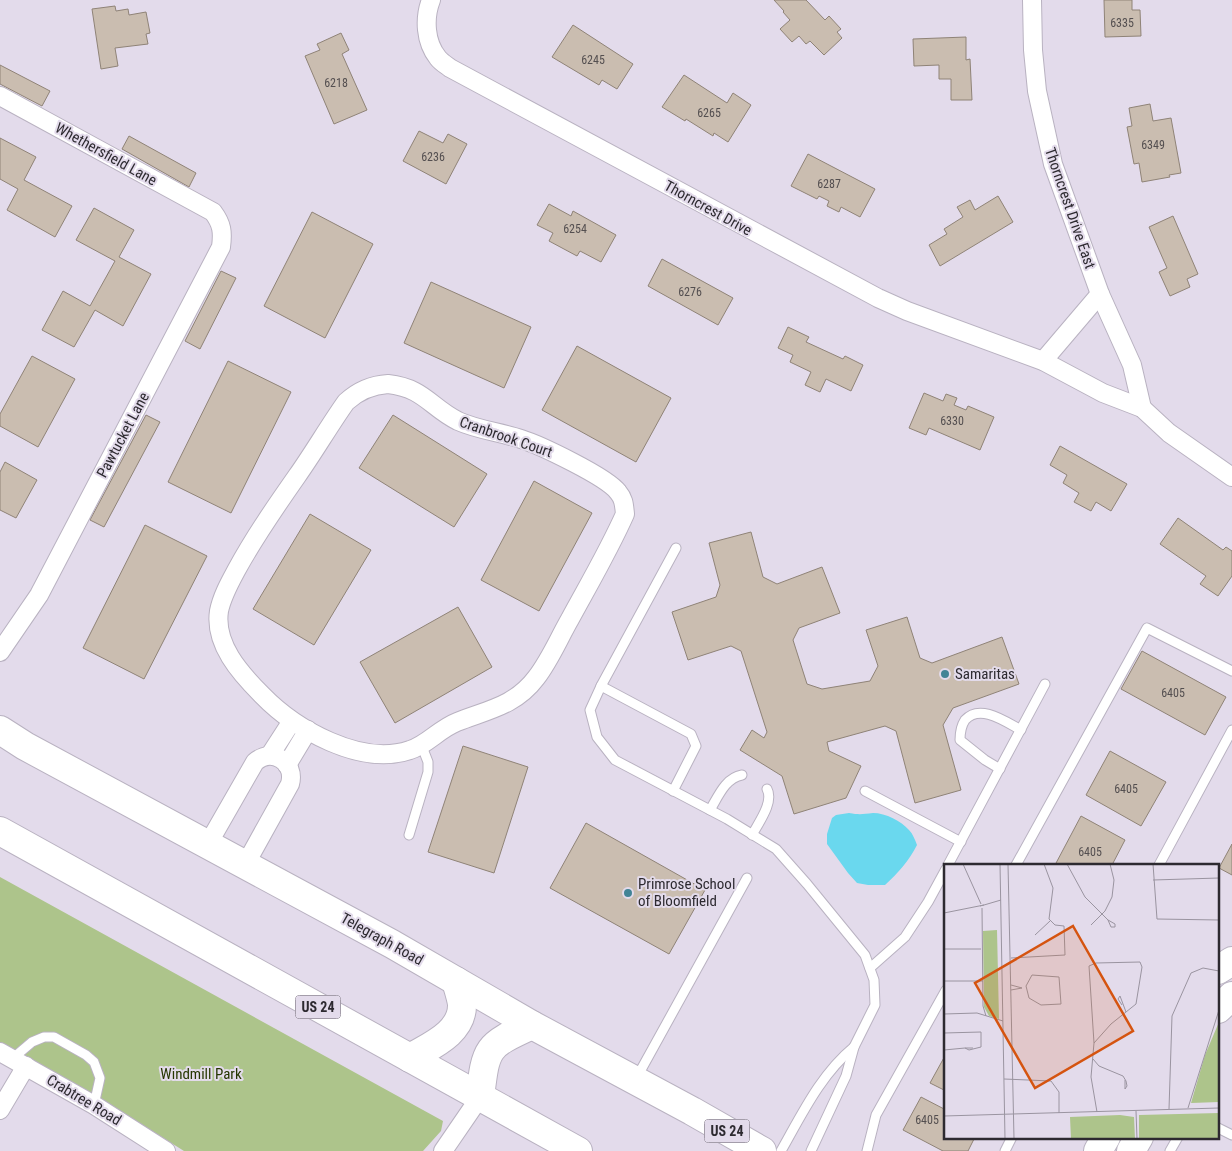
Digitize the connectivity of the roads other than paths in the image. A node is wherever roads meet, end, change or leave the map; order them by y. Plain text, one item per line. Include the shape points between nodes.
1 (431, 0) edge
2 (1032, 0) edge
3 (0, 96) edge
4 (213, 212) joint
5 (1100, 294) junction
6 (1043, 362) junction
7 (1142, 408) junction
8 (1232, 477) edge
9 (676, 548) dead end
10 (0, 652) edge
11 (1232, 671) edge
12 (1045, 684) dead end
13 (601, 686) junction
14 (292, 721) junction
15 (0, 730) edge
16 (308, 730) junction
17 (1021, 730) junction
18 (1232, 730) edge
19 (421, 744) junction
20 (270, 755) junction
21 (287, 765) junction
22 (1000, 769) junction
23 (742, 775) dead end
24 (767, 789) dead end
25 (673, 791) junction
26 (866, 791) dead end
27 (710, 810) junction
28 (0, 831) edge
29 (409, 835) dead end
30 (752, 835) junction
31 (961, 842) junction
32 (208, 844) junction
33 (949, 864) edge
34 (1017, 864) edge
35 (1160, 864) edge
36 (245, 865) junction
37 (944, 873) edge
38 (748, 878) dead end
39 (1232, 960) edge
40 (870, 968) junction
41 (1220, 969) edge
42 (456, 981) junction
43 (944, 994) edge
44 (1232, 996) edge
45 (1220, 1007) edge
46 (532, 1025) junction
47 (854, 1046) junction
48 (410, 1058) junction
49 (13, 1059) edge
50 (635, 1080) junction
51 (480, 1097) junction
52 (94, 1105) junction
53 (0, 1110) edge
54 (1220, 1129) edge
55 (1232, 1135) edge
56 (1011, 1138) edge
57 (1105, 1138) edge
58 (1138, 1138) edge
59 (1177, 1138) edge
60 (166, 1151) edge
61 (443, 1151) edge
62 (578, 1151) edge
63 (762, 1151) edge
64 (780, 1151) edge
65 (811, 1151) edge
66 (867, 1151) edge
67 (1004, 1151) edge
68 (1098, 1151) edge
69 (1131, 1151) edge
70 (1170, 1151) edge

1 - 6 street, Thorncrest Drive via 426,22 430,43 438,58 450,68 878,298
2 - 5 street, Thorncrest Drive East via 1034,69 1040,112 1053,164
3 - 4 street, Whethersfield Lane
4 - 10 street, Pawtucket Lane via 220,221 223,234 221,247 39,595
5 - 6 street
5 - 7 street, Thorncrest Drive East via 1132,365
6 - 7 street, Thorncrest Drive via 1103,393
7 - 8 street, Thorncrest Drive via 1169,433
9 - 13 lane
11 - 34 lane via 1147,628
12 - 17 lane
13 - 25 lane via 590,710 597,737 615,760
13 - 25 lane via 691,734 696,746
14 - 16 street, Cranbrook Court
14 - 19 street, Cranbrook Court via 254,687 225,648 218,624 223,598 265,522 346,402 367,388 399,385 424,396 462,423 521,439 606,482 618,491 624,501 625,514 536,678 516,698 448,725
14 - 20 street
15 - 32 highway, Telegraph Road / US 24
16 - 19 street, Cranbrook Court via 329,741 371,753 397,753
16 - 21 street
17 - 22 lane
17 - 22 lane via 980,713 972,714 964,722 960,740
18 - 35 lane
19 - 29 lane via 428,772
20 - 21 street
20 - 32 street via 255,762
21 - 36 street via 291,769 290,784
22 - 31 lane
23 - 27 lane via 728,781
24 - 30 lane via 770,794 768,802
25 - 27 lane
26 - 31 lane
27 - 30 lane
28 - 48 highway, US 24
30 - 40 lane via 776,849 801,877 865,955
31 - 33 lane
32 - 36 highway, Telegraph Road / US 24
36 - 42 highway, Telegraph Road / US 24
37 - 40 lane via 905,937
38 - 50 lane
39 - 41 highway
40 - 47 lane via 875,1005
42 - 46 highway, Telegraph Road / US 24
42 - 48 highway via 462,1004 453,1028 443,1039
43 - 66 lane via 876,1115
44 - 45 highway
46 - 50 highway, Telegraph Road / US 24
46 - 51 highway via 496,1043 490,1051 484,1065
47 - 64 lane via 838,1060
47 - 65 lane via 846,1076
48 - 51 highway, US 24
49 - 52 street, Crabtree Road
49 - 52 lane via 32,1042 44,1037 54,1037 86,1055 94,1062 100,1078
49 - 53 street
50 - 63 highway, Telegraph Road / US 24
51 - 61 street
51 - 62 highway, US 24
52 - 60 street, Crabtree Road
54 - 55 lane
56 - 67 lane
57 - 68 highway
58 - 69 highway
59 - 70 lane

